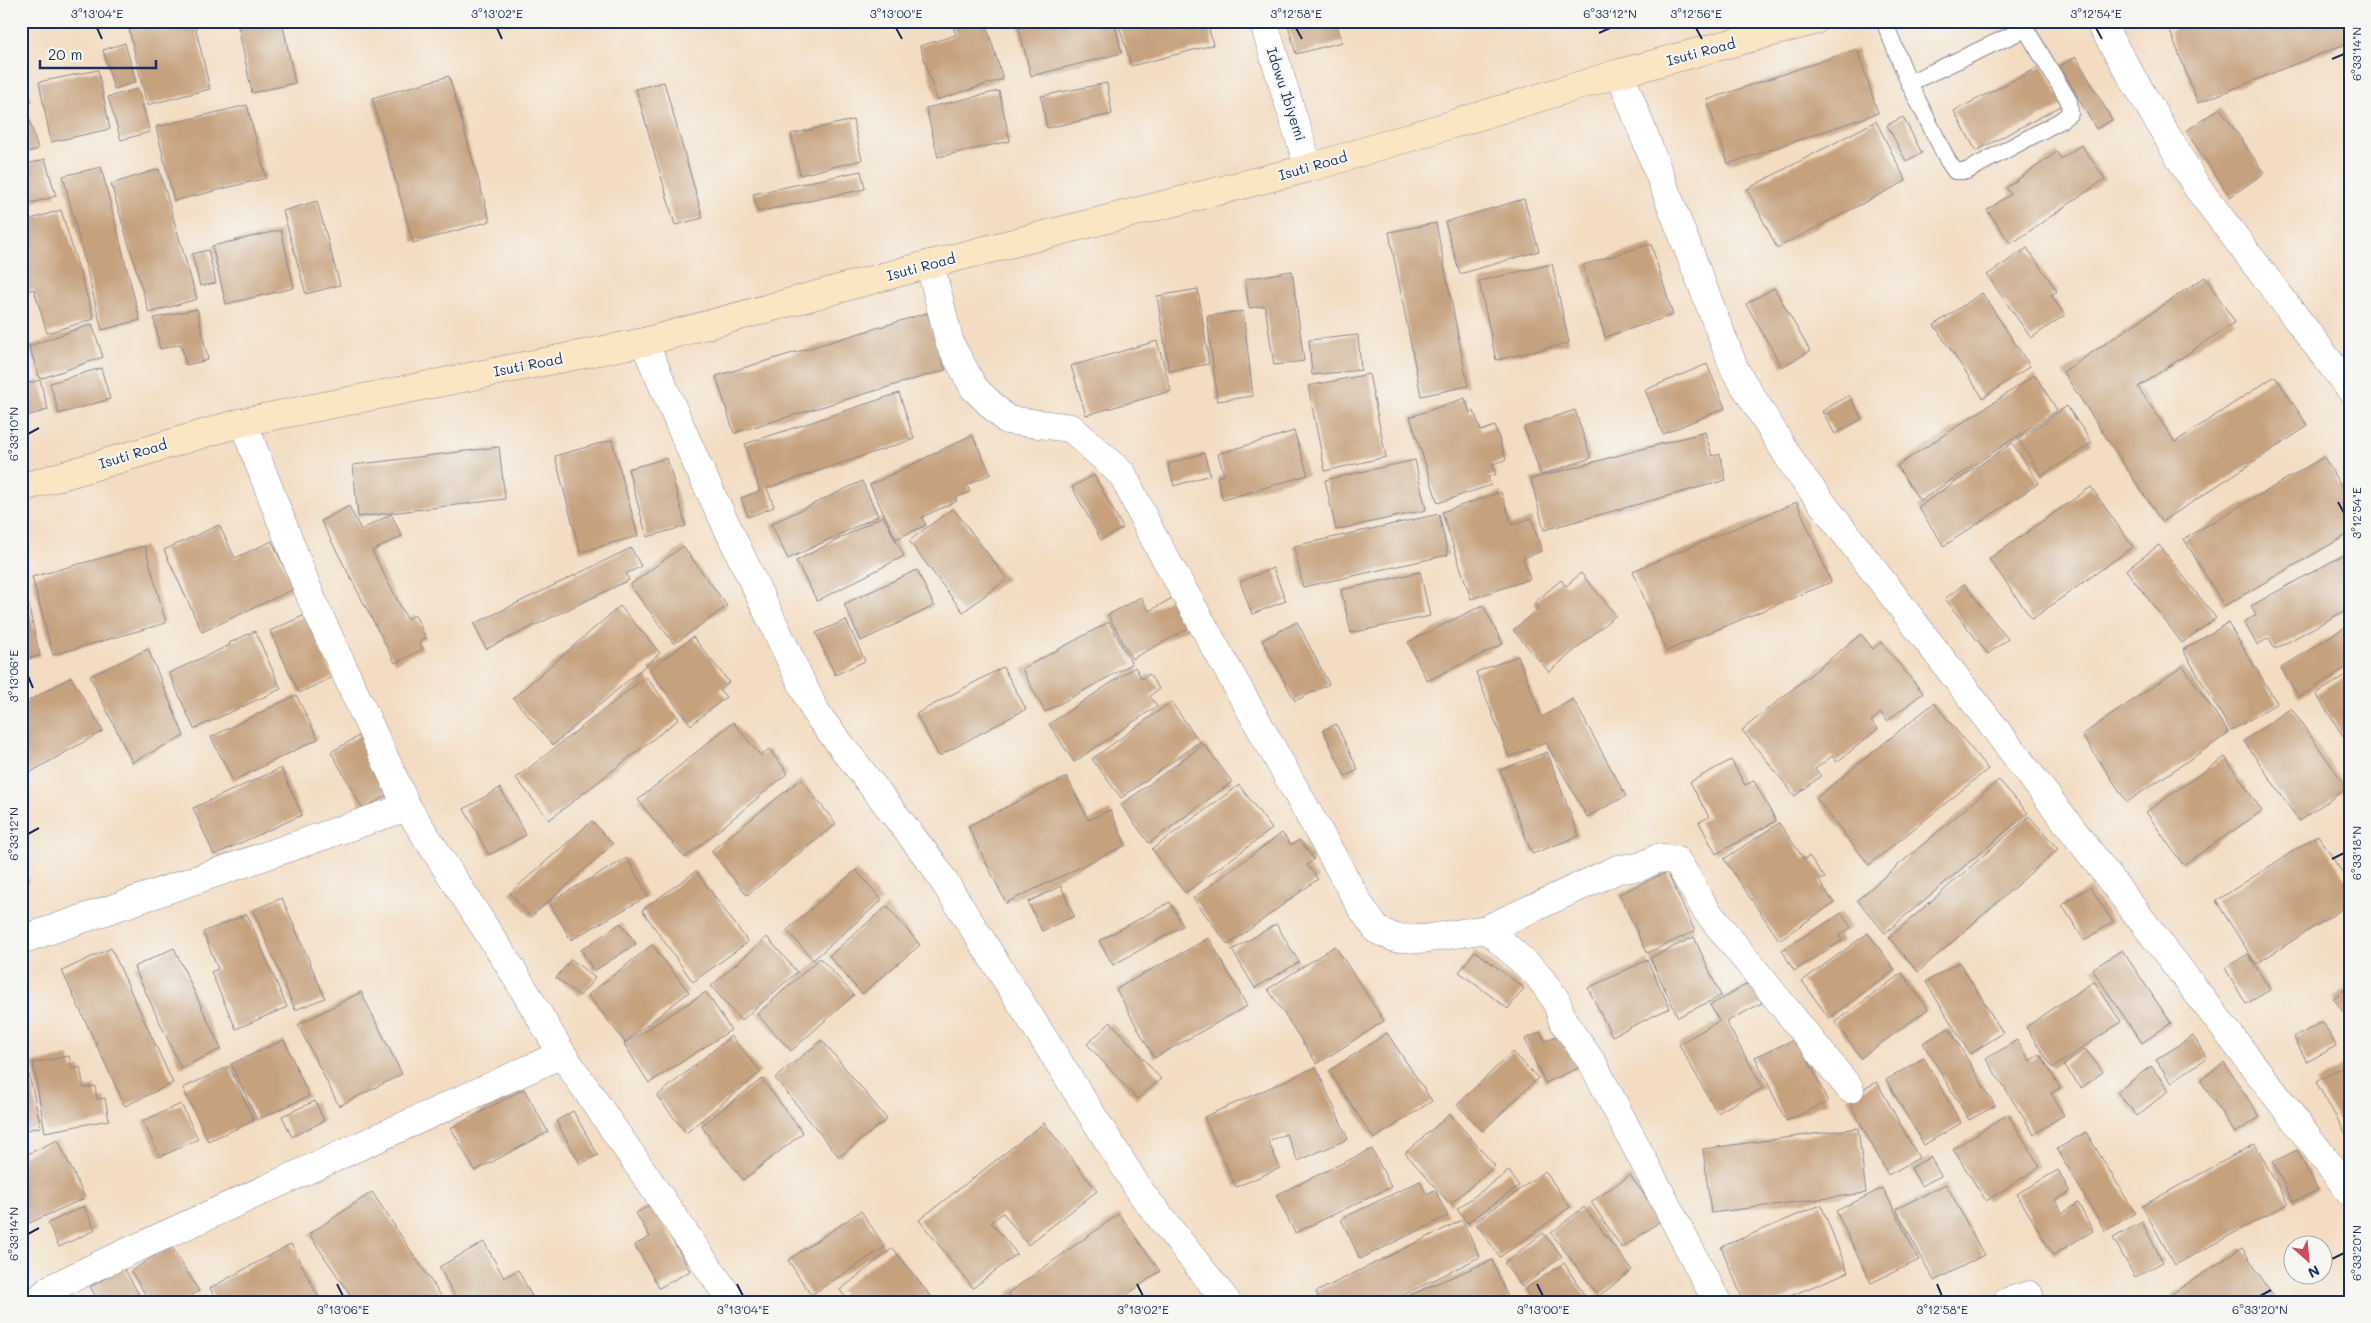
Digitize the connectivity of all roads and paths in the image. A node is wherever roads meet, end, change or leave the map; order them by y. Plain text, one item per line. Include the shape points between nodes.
1 (1263, 21) edge
2 (1814, 21) edge
3 (1884, 21) edge
4 (2099, 21) edge
5 (2023, 25) edge
6 (1620, 73) junction
7 (1909, 84) junction
8 (1309, 168) junction
9 (930, 264) junction
10 (644, 342) junction
11 (2350, 389) edge
12 (243, 422) junction
13 (21, 488) edge
14 (407, 807) junction
15 (1487, 929) junction
16 (21, 940) edge
17 (562, 1054) junction
18 (1850, 1089) dead end
19 (2350, 1192) edge
20 (36, 1302) edge
21 (732, 1302) edge
22 (1227, 1302) edge
23 (1717, 1302) edge

1 - 8 street, Idowu Ibiyemi
2 - 6 street, Isuti Road
3 - 7 lane
4 - 11 street via 2197,186
5 - 7 lane
5 - 7 lane via 2070,101 2070,113 1967,171 1955,171 1948,162
6 - 8 street, Isuti Road
6 - 19 street via 1734,370 1796,469
8 - 9 street, Isuti Road
9 - 10 street, Isuti Road
9 - 15 street via 950,344 974,388 1007,420 1071,428 1123,476 1155,540 1361,907 1377,930 1395,938 1423,939
10 - 12 street, Isuti Road
10 - 22 street via 696,462 816,713 933,864 1142,1194
12 - 13 street, Isuti Road
12 - 14 street via 312,600
14 - 16 street
14 - 17 street via 511,968
15 - 18 street via 1618,870 1640,867 1658,858 1677,861 1706,910
15 - 23 street via 1537,974 1556,1000 1563,1021 1593,1064
17 - 20 street via 96,1266 50,1289
17 - 21 street

